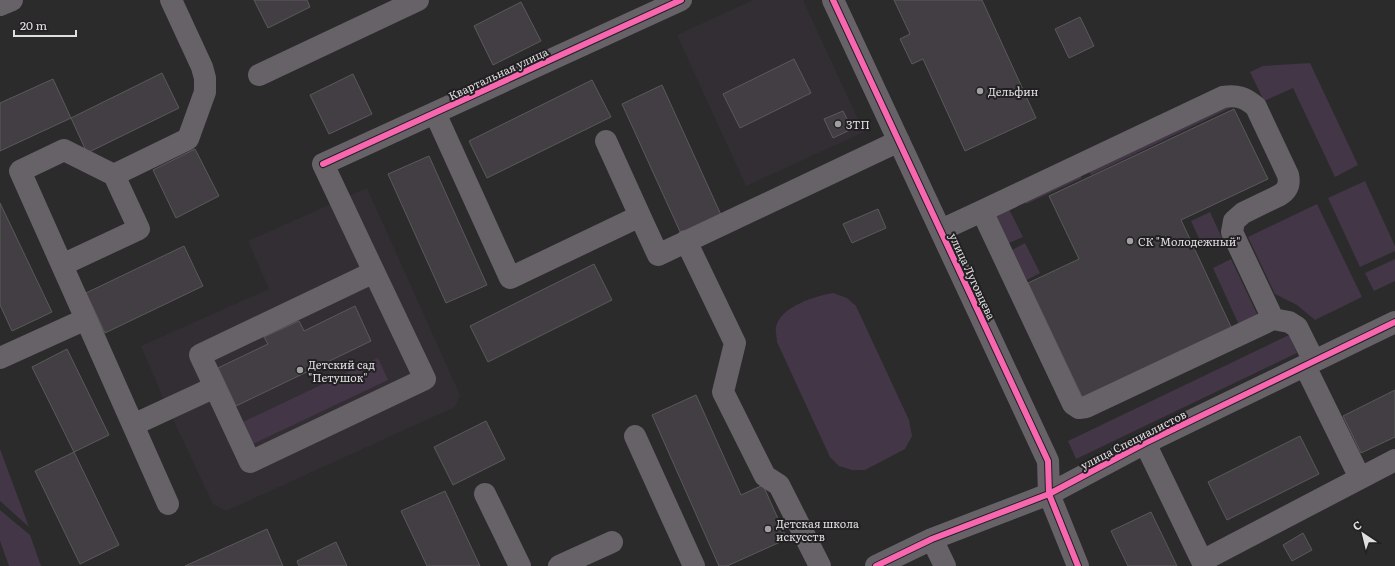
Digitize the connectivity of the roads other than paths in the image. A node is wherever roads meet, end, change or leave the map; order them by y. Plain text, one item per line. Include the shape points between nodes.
1 (12, 0) edge
2 (171, 0) edge
3 (418, 0) edge
4 (681, 0) edge
5 (833, 0) edge
6 (0, 5) edge
7 (259, 75) dead end
8 (435, 113) junction
9 (606, 141) dead end
10 (899, 141) junction
11 (114, 175) junction
12 (982, 211) junction
13 (640, 216) junction
14 (941, 230) junction
15 (686, 241) junction
16 (62, 265) junction
17 (374, 272) junction
18 (1274, 318) junction
19 (86, 319) junction
20 (1395, 322) edge
21 (0, 358) edge
22 (1310, 363) junction
23 (215, 387) junction
24 (133, 426) junction
25 (635, 436) dead end
26 (1145, 443) junction
27 (1395, 460) edge
28 (1360, 478) junction
29 (485, 494) dead end
30 (1049, 494) junction
31 (168, 504) dead end
32 (932, 539) junction
33 (612, 542) dead end
34 (520, 566) edge
35 (558, 566) edge
36 (694, 566) edge
37 (820, 566) edge
38 (876, 566) edge
39 (945, 566) edge
40 (1078, 566) edge

1 - 6 street
2 - 11 street via 202,67 205,92 188,139
3 - 7 street
4 - 8 street, Квартальная улица
5 - 10 street, улица Луговцева
8 - 13 street via 510,278
8 - 17 street, Квартальная улица via 324,164
9 - 13 street
10 - 14 street, улица Луговцева
10 - 15 street
11 - 16 street via 139,229
11 - 16 street via 64,150 20,171
12 - 14 street
12 - 18 street via 1073,404 1079,408 1086,407
12 - 18 street via 1223,97 1241,96 1256,107 1289,181 1285,192 1243,212 1234,221 1232,232
13 - 15 street via 658,255
14 - 30 street, улица Луговцева via 1048,461
15 - 37 street via 735,343 723,392 765,476 779,485
16 - 19 street
17 - 23 street via 200,355
17 - 23 street via 425,379 250,462
18 - 22 street via 1297,327
19 - 21 street
19 - 24 street
20 - 22 street, улица Специалистов
22 - 26 street, улица Специалистов
22 - 28 street
23 - 24 street
24 - 31 street
25 - 36 street
26 - 28 street via 1202,561
26 - 30 street, улица Специалистов
27 - 28 street
29 - 34 street
30 - 32 street, улица Специалистов
30 - 40 street, улица Луговцева
32 - 38 street, улица Специалистов
32 - 39 street
33 - 35 street

